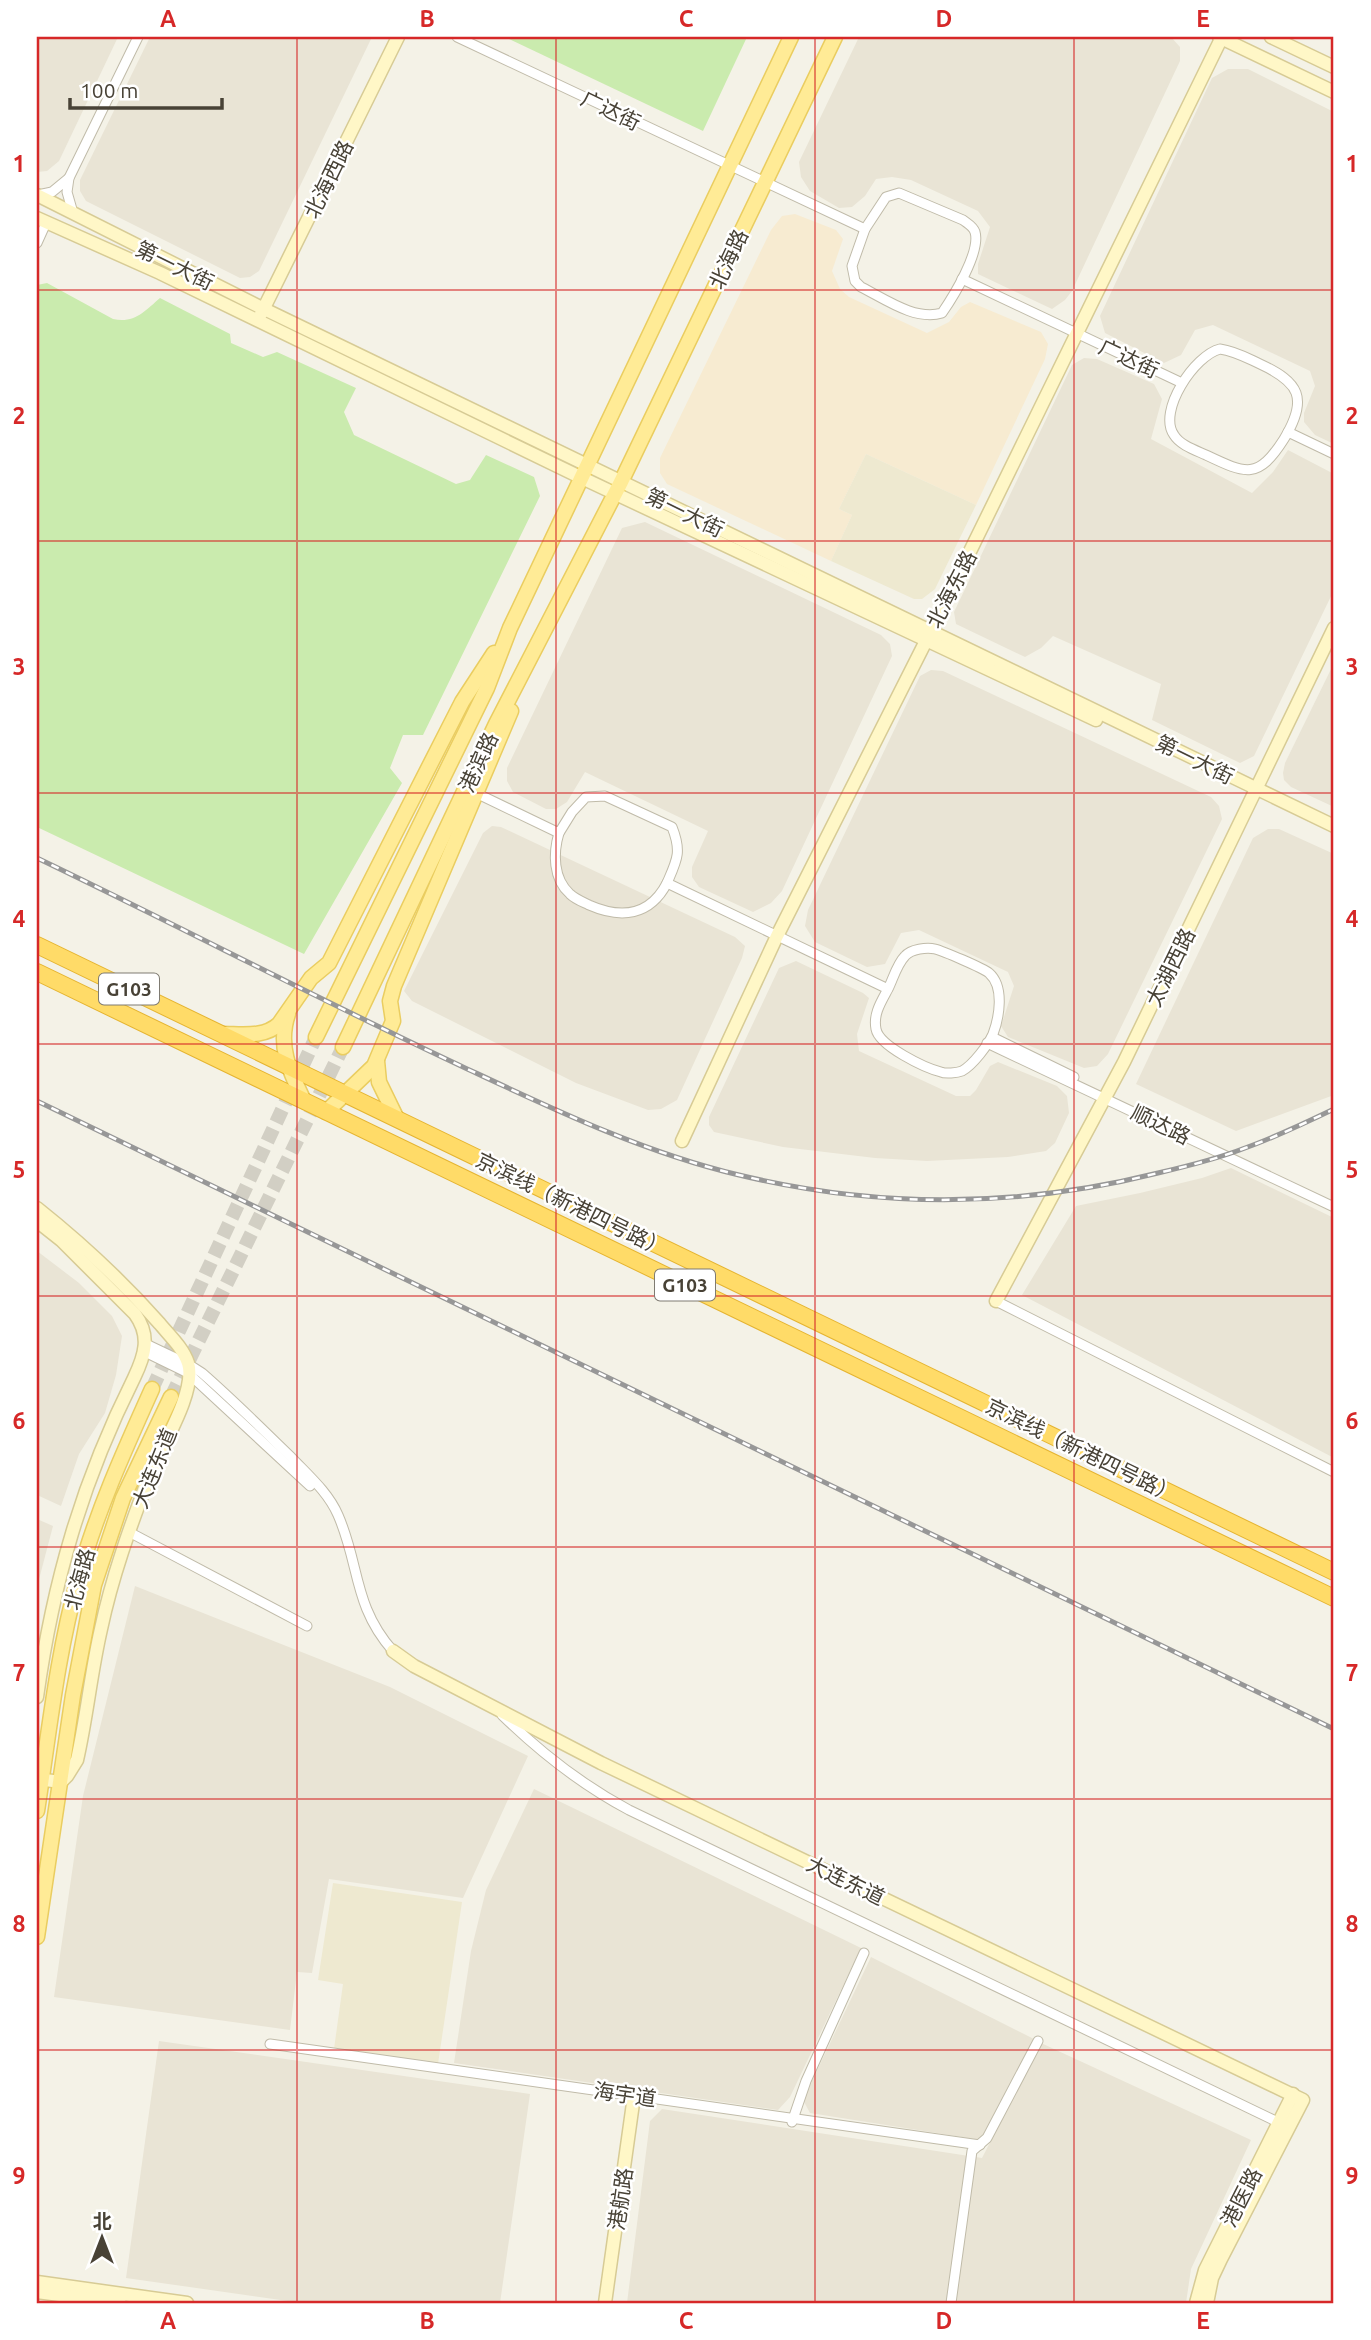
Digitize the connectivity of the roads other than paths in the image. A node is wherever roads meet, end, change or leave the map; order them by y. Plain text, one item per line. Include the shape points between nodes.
1 (138, 37) edge
2 (398, 37) edge
3 (457, 37) edge
4 (791, 37) edge
5 (835, 37) edge
6 (1221, 37) edge
7 (1270, 37) edge
8 (1334, 67) edge
9 (1334, 92) edge
10 (729, 167) junction
11 (69, 178) junction
12 (764, 183) junction
13 (37, 195) edge
14 (73, 213) junction
15 (42, 220) edge
16 (865, 229) junction
17 (37, 243) edge
18 (962, 279) junction
19 (264, 309) junction
20 (258, 321) junction
21 (1078, 334) junction
22 (1182, 383) junction
23 (1289, 432) junction
24 (1334, 454) edge
25 (585, 472) junction
26 (619, 487) junction
27 (510, 628) junction
28 (1334, 628) edge
29 (929, 635) junction
30 (1334, 644) edge
31 (538, 645) junction
32 (478, 794) junction
33 (1258, 794) junction
34 (1334, 826) edge
35 (559, 833) junction
36 (1334, 835) edge
37 (667, 883) junction
38 (777, 936) junction
39 (37, 945) edge
40 (37, 972) edge
41 (888, 989) junction
42 (291, 1006) junction
43 (221, 1034) junction
44 (316, 1037) tunnel mouth
45 (989, 1040) junction
46 (343, 1047) tunnel mouth
47 (377, 1061) junction
48 (288, 1067) junction
49 (345, 1094) junction
50 (1109, 1096) junction
51 (304, 1101) junction
52 (326, 1112) junction
53 (397, 1119) junction
54 (682, 1141) dead end
55 (1334, 1201) edge
56 (1334, 1207) edge
57 (37, 1208) edge
58 (37, 1221) edge
59 (999, 1302) joint
60 (146, 1348) junction
61 (188, 1368) junction
62 (152, 1389) tunnel mouth
63 (170, 1397) tunnel mouth
64 (1334, 1472) edge
65 (129, 1532) junction
66 (1333, 1570) edge
67 (1334, 1598) edge
68 (307, 1626) dead end
69 (393, 1651) joint
70 (37, 1697) edge
71 (491, 1704) junction
72 (38, 1782) edge
73 (60, 1787) junction
74 (37, 1811) edge
75 (37, 1937) edge
76 (864, 1953) dead end
77 (1038, 2041) dead end
78 (270, 2046) dead end
79 (1298, 2097) joint
80 (637, 2098) junction
81 (793, 2120) junction
82 (1284, 2125) junction
83 (977, 2146) junction
84 (37, 2282) edge
85 (37, 2292) edge
86 (120, 2303) edge
87 (187, 2303) edge
88 (605, 2303) edge
89 (611, 2303) edge
90 (951, 2303) edge
91 (1196, 2303) edge
92 (1206, 2303) edge

1 - 11 street
2 - 19 street, 北海西路
3 - 10 street, 广达街
4 - 10 main road, 北海路
5 - 12 main road, 北海路
6 - 9 street
6 - 21 street, 北海东路
7 - 8 street
10 - 12 street, 广达街
10 - 25 main road, 北海路
11 - 13 street via 52,192
11 - 14 street via 67,192
12 - 16 street, 广达街
12 - 26 main road, 北海路
13 - 14 street, 第一大街
14 - 19 street, 第一大街
15 - 17 street
15 - 20 street, 第一大街
16 - 18 street via 886,197 899,193 963,220 976,234
16 - 18 street via 852,266 861,287 932,316 942,313
18 - 21 street, 广达街
19 - 20 street, 北海西路
19 - 25 street, 第一大街
20 - 25 street, 第一大街
21 - 22 street, 广达街
21 - 29 street, 北海东路
22 - 23 street via 1212,351 1235,352 1290,381 1297,399
22 - 23 street via 1171,416 1173,435 1234,469 1259,469
23 - 24 street
25 - 26 street, 第一大街
25 - 27 main road, 北海路
26 - 29 street, 第一大街
26 - 31 main road, 港滨路
27 - 42 main road via 462,702 328,963
27 - 44 main road via 487,688
28 - 33 street, 太湖西路
29 - 33 street, 第一大街
29 - 38 street, 北海东路
30 - 33 street, 太湖西路
31 - 32 main road
31 - 46 main road, 港滨路
32 - 35 street
32 - 47 main road via 394,986 390,1001 393,1021
33 - 34 street, 第一大街
33 - 36 street, 第一大街
33 - 50 street, 太湖西路
35 - 37 street via 554,849 556,867 569,894 602,911 643,910
35 - 37 street via 586,797 606,796 672,827 678,856
37 - 38 street
38 - 41 street
38 - 54 street, 北海东路
39 - 43 highway, 京滨线（新港四号路） / G103
40 - 51 highway, 京滨线（新港四号路） / G103
41 - 45 street via 876,1012 881,1040 943,1074 961,1071
41 - 45 street via 906,955 919,949 934,949 990,973 999,1000
42 - 43 main road via 272,1030
42 - 48 main road via 283,1039
43 - 48 highway, 京滨线（新港四号路） / G103
45 - 50 street, 顺达路
47 - 49 main road
47 - 53 main road via 379,1083
48 - 49 highway, 京滨线（新港四号路） / G103
48 - 51 main road
49 - 52 main road
49 - 53 highway, 京滨线（新港四号路） / G103
50 - 55 street, 顺达路
50 - 56 street, 顺达路
50 - 59 street, 太湖西路
51 - 52 highway, 京滨线（新港四号路） / G103
52 - 67 highway, 京滨线（新港四号路） / G103
53 - 66 highway, 京滨线（新港四号路） / G103
57 - 61 street via 112,1272 171,1337
58 - 60 street via 135,1314
59 - 64 street
60 - 61 street
60 - 70 street via 113,1420 66,1548
61 - 65 street, 大连东道 via 187,1388
61 - 69 street via 327,1506 339,1530 363,1616 379,1643
62 - 72 main road, 北海路 via 98,1514 77,1580
63 - 73 main road, 北海路 via 136,1467 102,1559 81,1644
65 - 68 street
65 - 73 street, 大连东道 via 100,1631 77,1759
69 - 71 street, 大连东道
71 - 79 street, 大连东道 via 601,1763
71 - 82 street via 562,1768 629,1810
72 - 73 street
72 - 74 main road
73 - 75 main road
76 - 81 street
77 - 83 street via 987,2138
78 - 80 street, 海宇道
79 - 82 street, 港医路
80 - 81 street, 海宇道
80 - 88 street, 港航路
80 - 89 street, 港航路
81 - 83 street, 海宇道
82 - 91 street, 港医路 via 1205,2270
82 - 92 street, 港医路 via 1212,2278
83 - 90 street via 971,2154 965,2187
84 - 87 street
85 - 86 street

